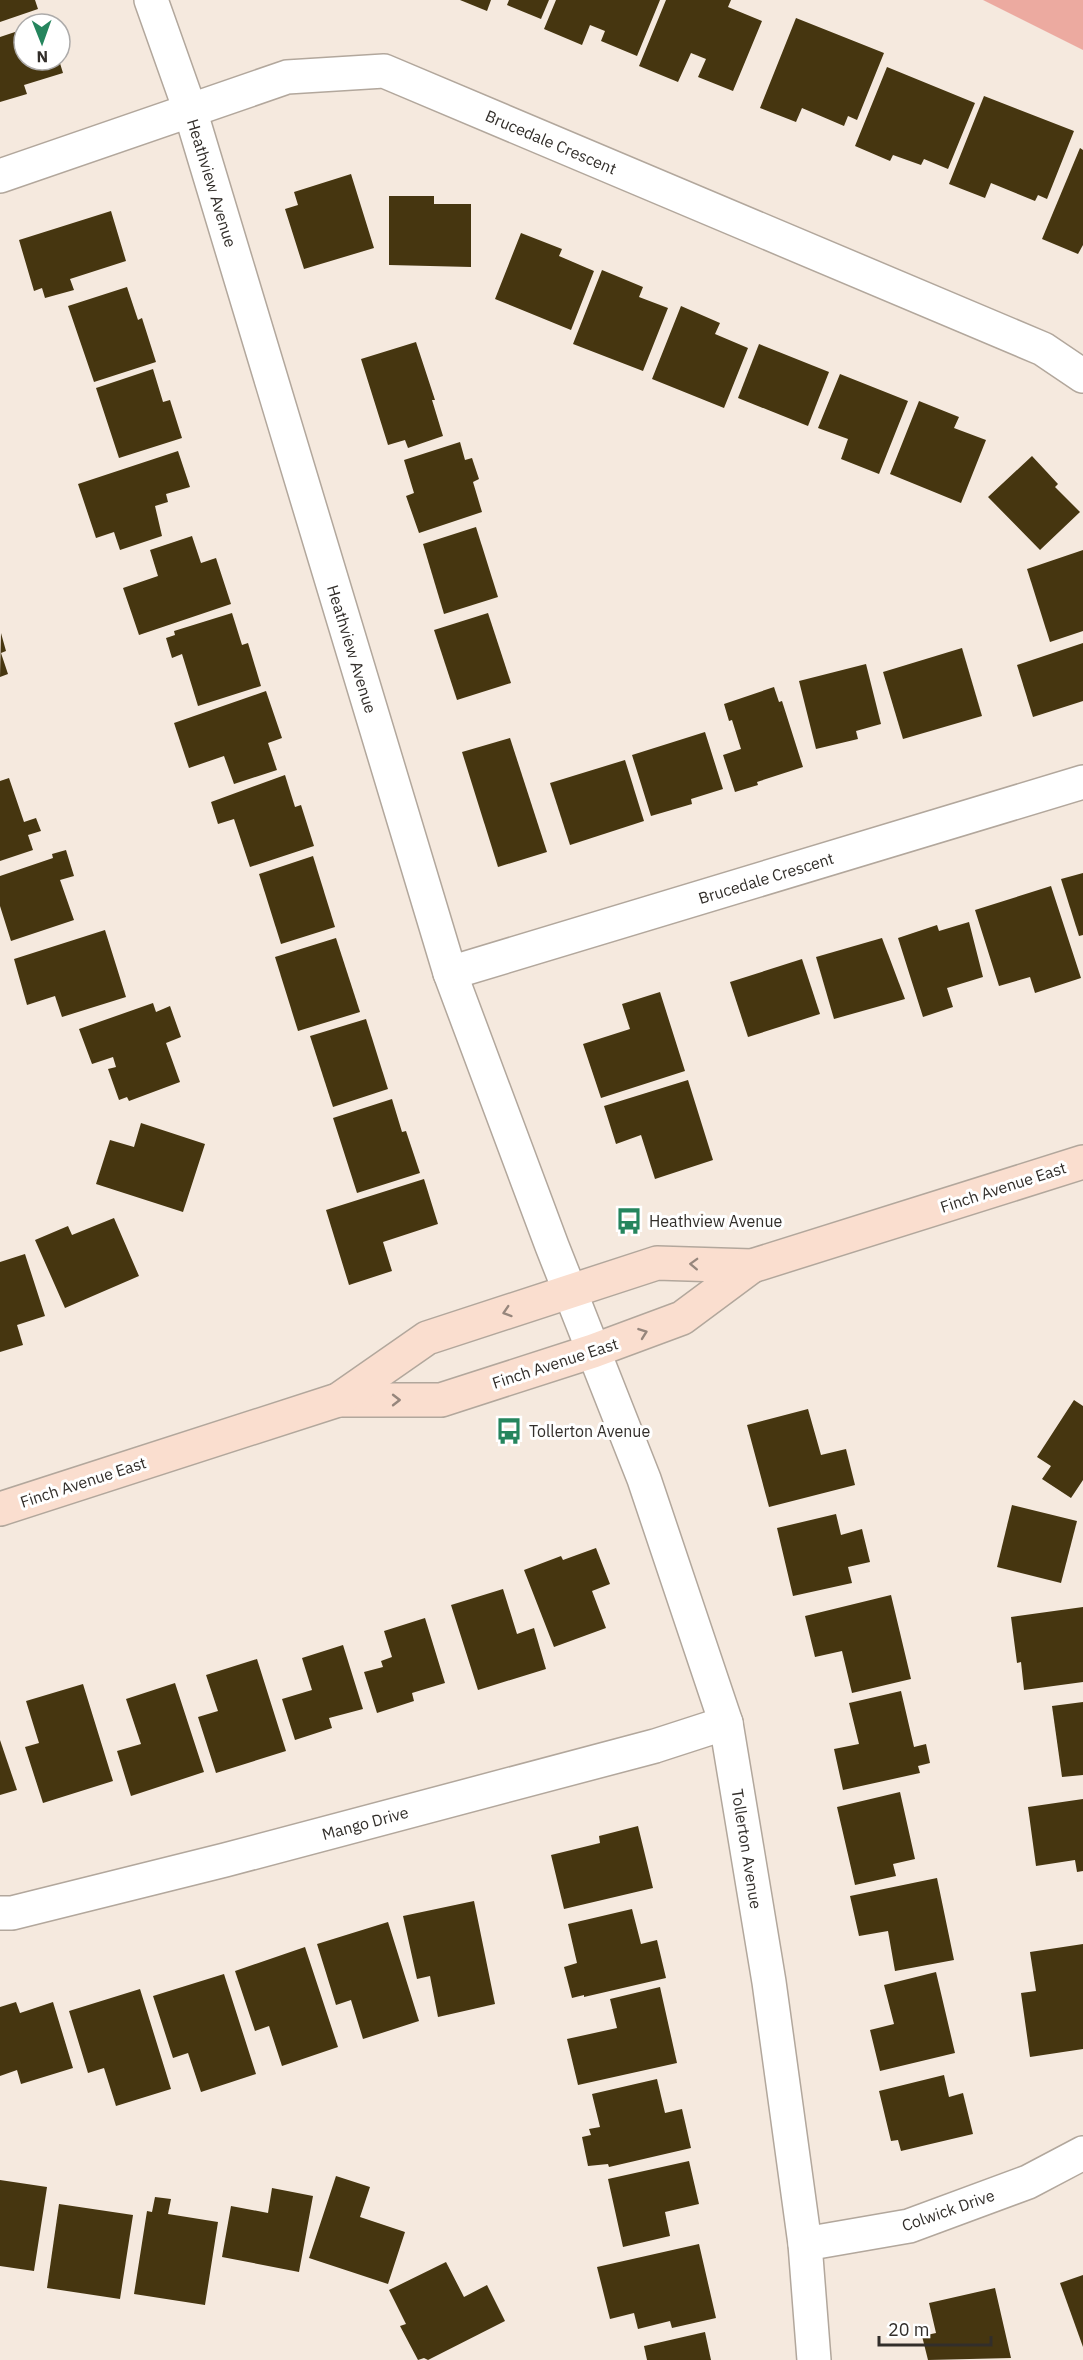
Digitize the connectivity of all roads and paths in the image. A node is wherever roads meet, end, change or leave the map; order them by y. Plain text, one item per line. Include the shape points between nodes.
1 (151, 0) edge
2 (190, 110) junction
3 (0, 176) edge
4 (1083, 376) edge
5 (1083, 782) edge
6 (450, 973) junction
7 (1083, 1162) edge
8 (752, 1266) junction
9 (570, 1292) junction
10 (593, 1352) junction
11 (338, 1400) junction
12 (0, 1509) edge
13 (726, 1723) junction
14 (0, 1914) edge
15 (1083, 2153) edge
16 (805, 2244) junction
17 (814, 2360) edge

1 - 2 street, Heathview Avenue
2 - 3 street, Brucedale Crescent
2 - 4 street, Brucedale Crescent via 287,77 384,71 1043,349
2 - 6 street, Heathview Avenue
5 - 6 street, Brucedale Crescent
6 - 9 street, Heathview Avenue
7 - 8 main road, Finch Avenue East
8 -> 9 main road, Finch Avenue East via 657,1263
10 -> 8 main road, Finch Avenue East via 682,1318
9 - 10 street, Tollerton Avenue
9 -> 11 main road, Finch Avenue East via 428,1338
11 -> 10 main road, Finch Avenue East via 441,1400
10 - 13 street, Tollerton Avenue via 644,1479
11 - 12 main road, Finch Avenue East
13 - 14 street, Mango Drive via 655,1746 270,1848
13 - 16 street, Tollerton Avenue via 769,1982
15 - 16 street, Colwick Drive via 1028,2182 909,2226
16 - 17 street, Tollerton Avenue

